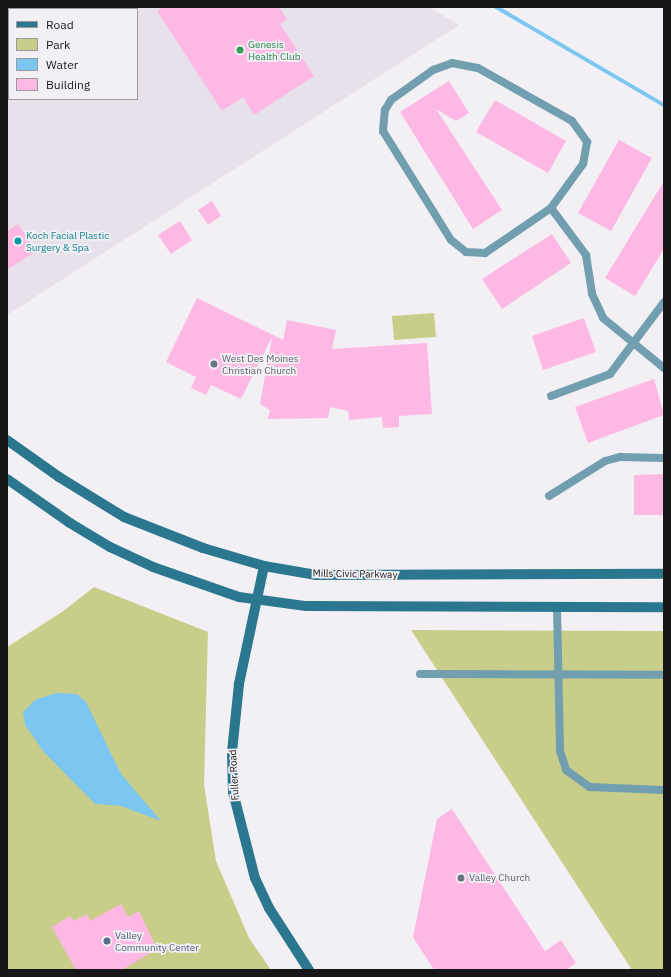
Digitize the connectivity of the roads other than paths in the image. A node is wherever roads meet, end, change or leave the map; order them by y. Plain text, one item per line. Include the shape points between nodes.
1 (551, 208) junction
2 (664, 302) edge
3 (634, 344) junction
4 (664, 368) edge
5 (551, 396) dead end
6 (7, 440) edge
7 (664, 458) edge
8 (7, 479) edge
9 (549, 496) dead end
10 (264, 566) junction
11 (664, 574) edge
12 (258, 600) junction
13 (557, 606) junction
14 (664, 607) edge
15 (420, 674) dead end
16 (558, 675) junction
17 (664, 675) edge
18 (664, 790) edge
19 (309, 970) edge

1 - 1 lane via 573,182 587,153 583,133 572,121 466,64 439,66 391,100 382,120 388,143 458,247 471,253 485,253
1 - 3 lane via 586,255 596,307 603,318
2 - 3 lane
3 - 4 lane
3 - 5 lane via 610,374
6 - 10 main road, Mills Civic Parkway via 59,477 124,517 203,548
7 - 9 lane via 620,457 605,461
8 - 12 main road via 70,523 116,550 196,584
10 - 11 main road, Mills Civic Parkway via 316,575
10 - 12 main road, Fuller Road
12 - 13 main road via 306,606
12 - 19 main road, Fuller Road via 239,684 232,752 233,792 255,878 269,908
13 - 14 main road
13 - 16 lane
15 - 16 lane
16 - 17 lane
16 - 18 lane via 560,751 571,775 589,787

